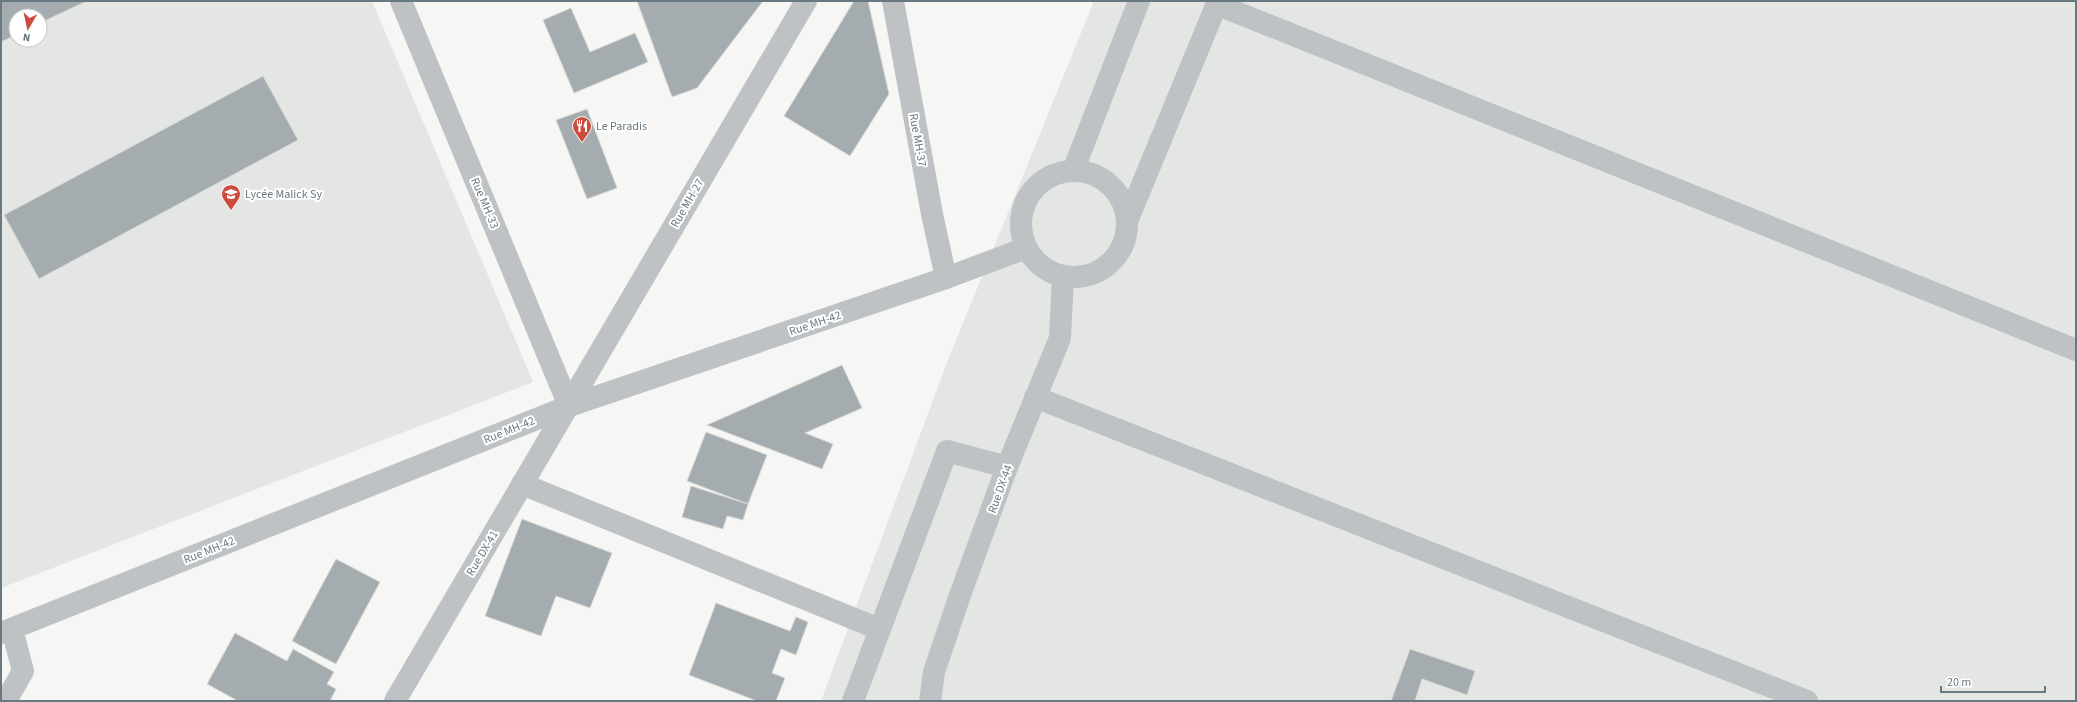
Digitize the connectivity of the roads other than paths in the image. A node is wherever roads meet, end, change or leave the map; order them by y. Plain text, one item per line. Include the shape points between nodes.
1 (401, 1) edge
2 (806, 1) edge
3 (893, 1) edge
4 (1139, 1) edge
5 (1217, 2) edge
6 (1073, 171) junction
7 (1128, 219) junction
8 (1026, 248) junction
9 (1063, 276) junction
10 (946, 278) junction
11 (2076, 350) edge
12 (1035, 398) junction
13 (569, 406) junction
14 (1007, 467) junction
15 (522, 484) junction
16 (880, 629) junction
17 (7, 631) edge
18 (1796, 699) edge
19 (6, 701) edge
20 (395, 701) edge
21 (853, 701) edge
22 (930, 701) edge

1 - 13 street, Rue MH-33
2 - 13 street, Rue MH-27
3 - 10 street, Rue MH-37
4 - 6 street
5 - 7 street
5 - 11 street
6 - 7 street via 1099,176 1119,194
6 - 8 street via 1048,177 1032,190 1022,209 1020,229
7 - 9 street via 1124,245 1109,265 1087,276
8 - 9 street via 1040,266
8 - 10 street, Rue MH-42
9 - 12 street, Rue DX-44 via 1060,338
10 - 13 street, Rue MH-42
12 - 14 street, Rue DX-44
12 - 18 street
13 - 15 street, Rue DX-41
13 - 17 street, Rue MH-42
14 - 16 street via 947,451
14 - 22 street, Rue DX-44 via 934,672
15 - 16 street
15 - 20 street, Rue DX-41
16 - 21 street
17 - 19 street via 23,671

